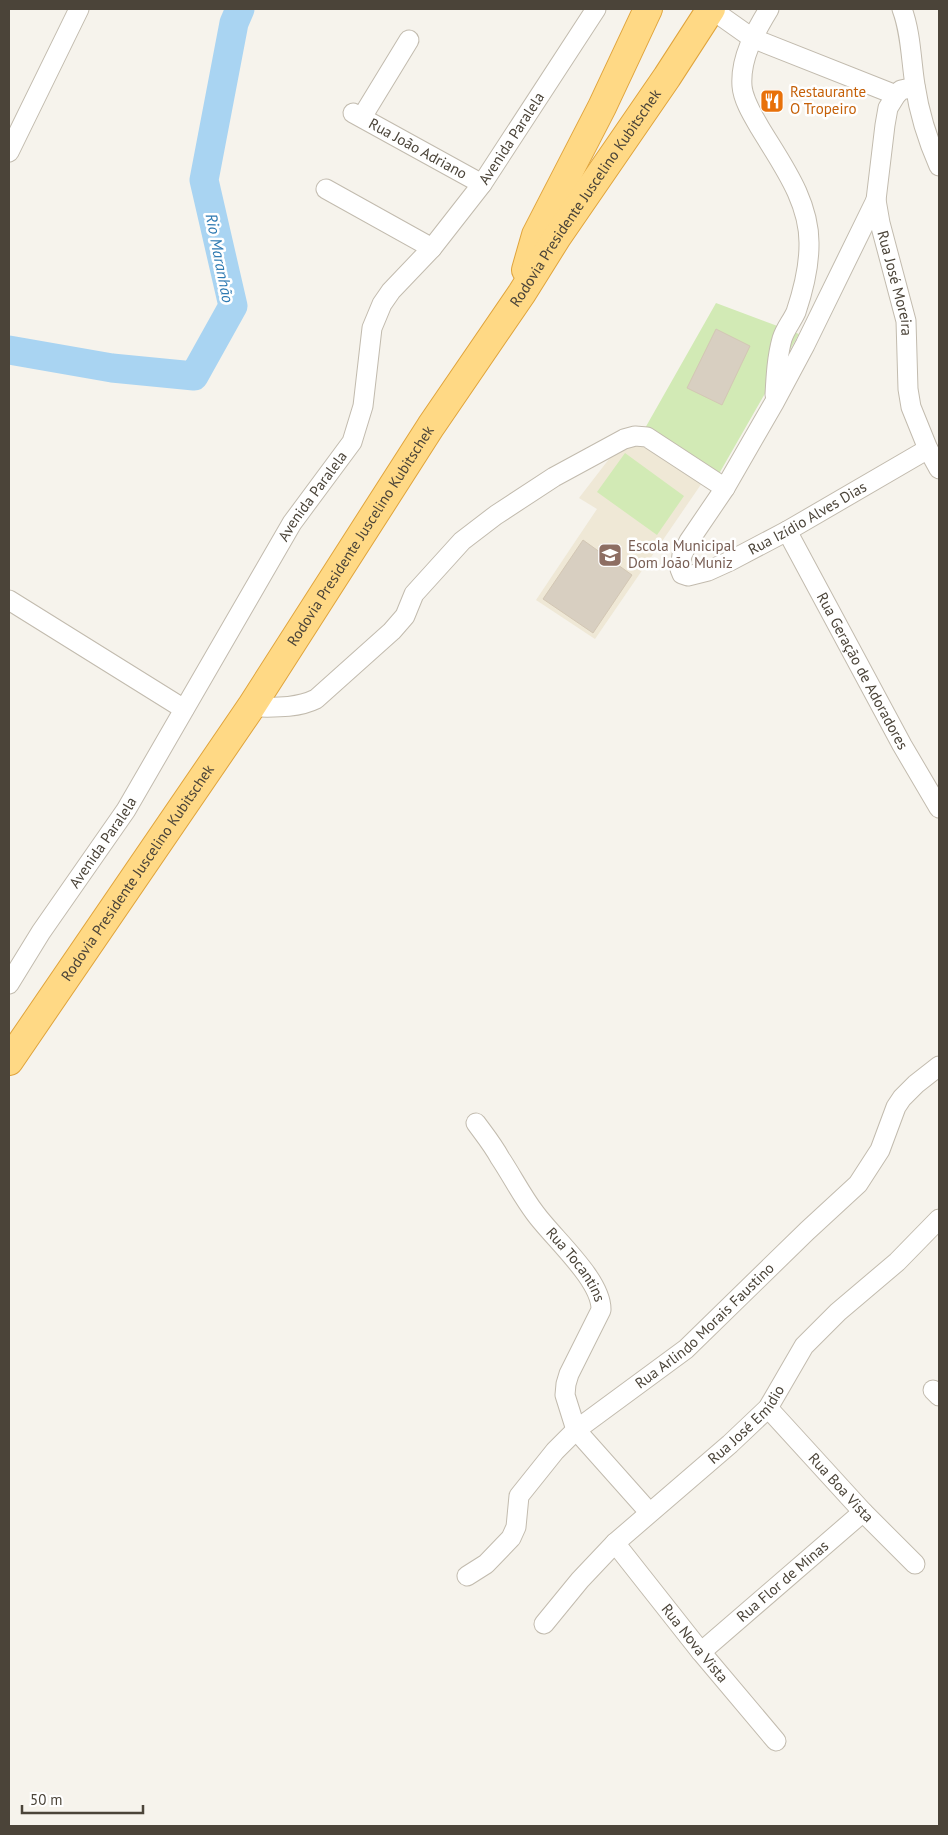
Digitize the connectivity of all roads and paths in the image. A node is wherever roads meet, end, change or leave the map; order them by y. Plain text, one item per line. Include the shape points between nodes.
1 (79, 9) edge
2 (596, 9) edge
3 (648, 9) edge
4 (711, 9) edge
5 (769, 9) edge
6 (902, 9) edge
7 (752, 38) junction
8 (409, 40) dead end
9 (915, 87) junction
10 (896, 94) junction
11 (9, 152) edge
12 (939, 166) edge
13 (482, 184) junction
14 (326, 189) dead end
15 (876, 200) junction
16 (432, 248) junction
17 (522, 293) junction
18 (774, 403) junction
19 (928, 449) junction
20 (939, 469) edge
21 (724, 488) junction
22 (786, 531) junction
23 (9, 600) edge
24 (251, 707) junction
25 (184, 709) junction
26 (939, 808) edge
27 (9, 984) edge
28 (9, 1060) edge
29 (939, 1066) edge
30 (476, 1123) dead end
31 (939, 1219) edge
32 (768, 1408) junction
33 (576, 1430) junction
34 (649, 1512) junction
35 (863, 1512) junction
36 (615, 1543) junction
37 (915, 1564) dead end
38 (467, 1576) dead end
39 (544, 1624) dead end
40 (701, 1652) junction
41 (776, 1741) dead end

1 - 11 street
2 - 13 street, Avenida Paralela
3 - 17 highway via 536,235
4 - 7 street
4 - 17 highway, Rodovia Presidente Juscelino Kubitschek
5 - 7 street
6 - 9 street via 907,22
7 - 10 street
7 - 18 street via 744,64 743,92 754,118 792,182 804,212 809,245 806,277 778,355
8 - 13 street, Rua João Adriano via 357,115
9 - 10 street
9 - 12 street
10 - 15 street, Rua José Moreira via 886,116
13 - 16 street, Avenida Paralela
14 - 16 street
15 - 18 street
15 - 19 street, Rua José Moreira via 906,321 910,400
16 - 25 street, Avenida Paralela via 391,291 377,313 370,341 363,406 352,442 292,522
17 - 24 highway, Rodovia Presidente Juscelino Kubitschek via 431,426
18 - 21 street
19 - 20 street, Rua José Moreira
19 - 22 street, Rua Izídio Alves Dias
21 - 22 street, Rua Izídio Alves Dias via 682,555 679,564 682,574 688,576 708,571
21 - 24 street via 647,437 624,439 554,477 462,541 414,594 405,616 392,631 316,699 288,706
22 - 26 street, Rua Geração de Adoradores
23 - 25 street
24 - 28 highway, Rodovia Presidente Juscelino Kubitschek
25 - 27 street, Avenida Paralela via 126,810
29 - 33 street, Rua Arlindo Morais Faustino via 902,1098 880,1150 858,1184 686,1349
30 - 33 street, Rua Tocantins via 520,1192 600,1296 600,1314 566,1384 567,1404
31 - 32 street, Rua José Emídio via 897,1262 832,1317 804,1346
32 - 34 street, Rua José Emídio
32 - 35 street, Rua Boa Vista
33 - 34 street, Rua Tocantins
33 - 38 street, Rua Arlindo Morais Faustino via 519,1496 516,1527 511,1538 486,1564
34 - 36 street, Rua José Emídio
35 - 37 street, Rua Boa Vista
35 - 40 street, Rua Flor de Minas
36 - 39 street, Rua José Emídio
36 - 40 street, Rua Nova Vista
40 - 41 street, Rua Nova Vista

